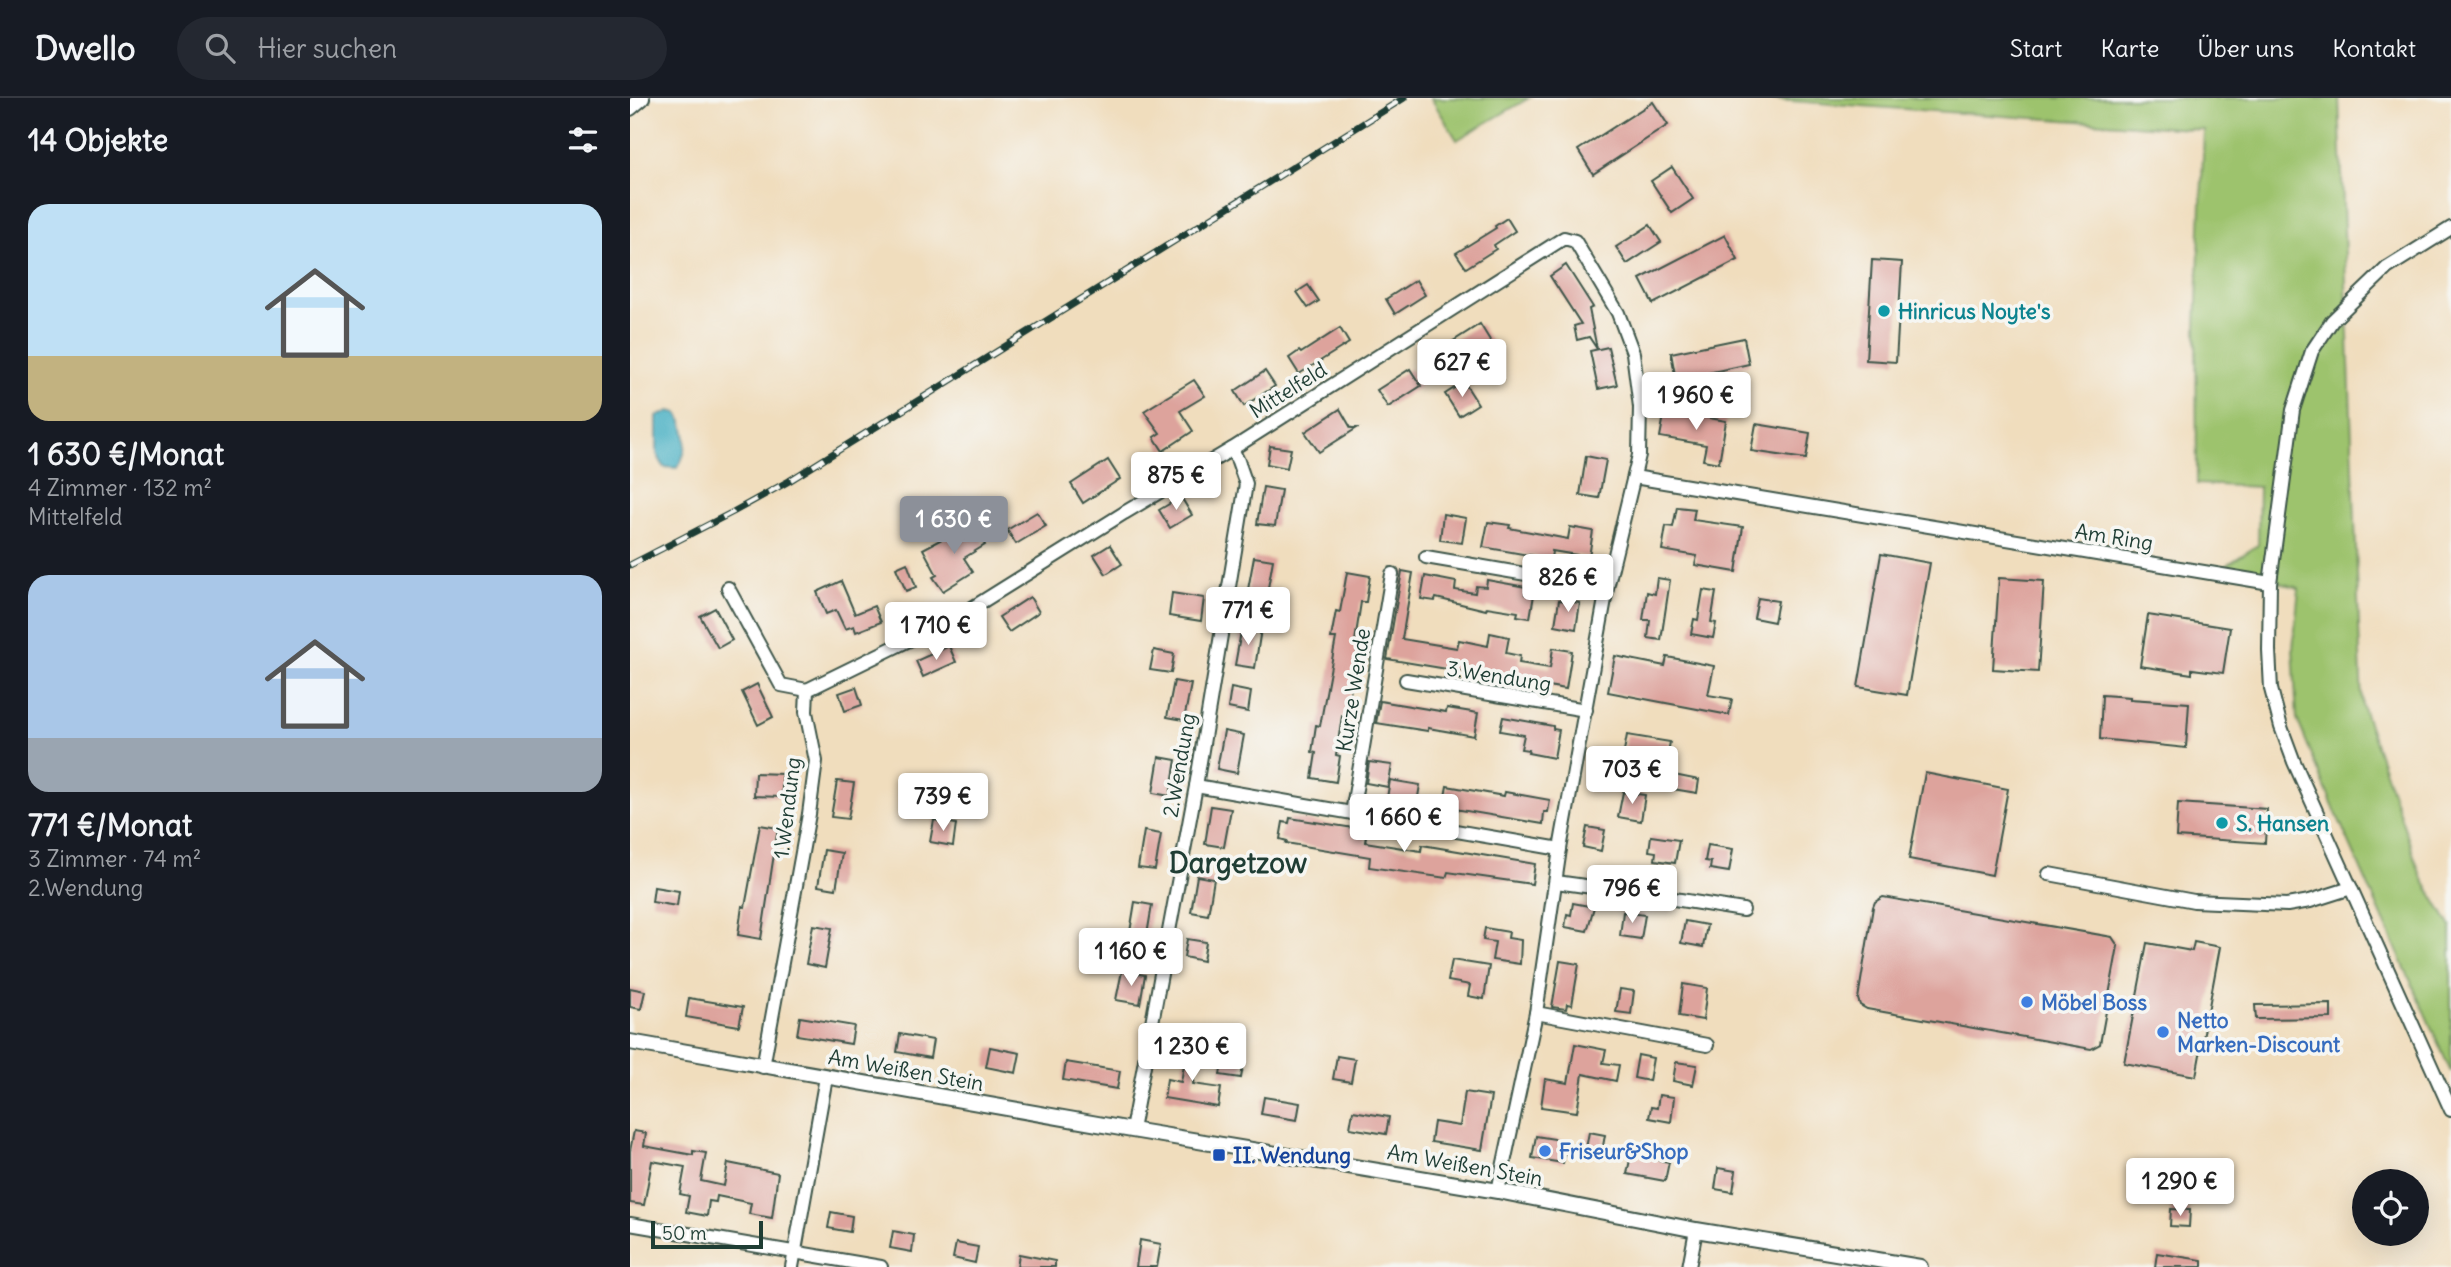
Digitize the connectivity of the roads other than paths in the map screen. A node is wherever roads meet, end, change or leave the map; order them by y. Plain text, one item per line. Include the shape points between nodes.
1 (642, 98) edge
2 (630, 108) edge
3 (2451, 228) edge
4 (1232, 449) junction
5 (1634, 477) junction
6 (1426, 557) dead end
7 (1392, 574) dead end
8 (2270, 583) junction
9 (728, 588) dead end
10 (1606, 588) junction
11 (1406, 680) dead end
12 (807, 690) junction
13 (1586, 710) junction
14 (1196, 786) junction
15 (1352, 813) junction
16 (1560, 849) junction
17 (2049, 874) dead end
18 (1556, 882) junction
19 (2351, 888) junction
20 (1742, 910) dead end
21 (1536, 1013) junction
22 (630, 1042) edge
23 (1707, 1045) dead end
24 (763, 1066) junction
25 (826, 1077) junction
26 (2451, 1110) edge
27 (1132, 1130) junction
28 (1498, 1191) junction
29 (630, 1224) edge
30 (1696, 1230) junction
31 (795, 1251) junction
32 (792, 1267) edge
33 (881, 1267) edge
34 (1689, 1267) edge
35 (1920, 1267) edge

1 - 2 street
3 - 8 street via 2387,268 2332,321 2312,351 2293,410
4 - 5 street, Mittelfeld via 1564,238 1575,242 1604,289 1633,353 1640,407
4 - 12 street, Mittelfeld via 964,613
4 - 14 street, 2.Wendung via 1245,484
5 - 8 street, Am Ring
5 - 10 street
6 - 10 street
7 - 15 street, Kurze Wende
8 - 19 street via 2269,650 2278,714 2294,762
9 - 12 street via 781,685
10 - 13 street
11 - 13 street, 3.Wendung
12 - 24 street, 1.Wendung via 806,712 816,761
13 - 16 street
14 - 15 street
14 - 27 street, 2.Wendung
15 - 16 street
16 - 18 street
17 - 19 street via 2194,901 2287,905
18 - 20 street
18 - 21 street
19 - 26 street
21 - 23 street
21 - 28 street
22 - 24 street, Am Weißen Stein
24 - 25 street, Am Weißen Stein
25 - 27 street, Am Weißen Stein
25 - 31 street
27 - 28 street, Am Weißen Stein
28 - 30 street, Am Weißen Stein
29 - 31 street
30 - 34 street
30 - 35 street, Am Weißen Stein
31 - 32 street
31 - 33 street

